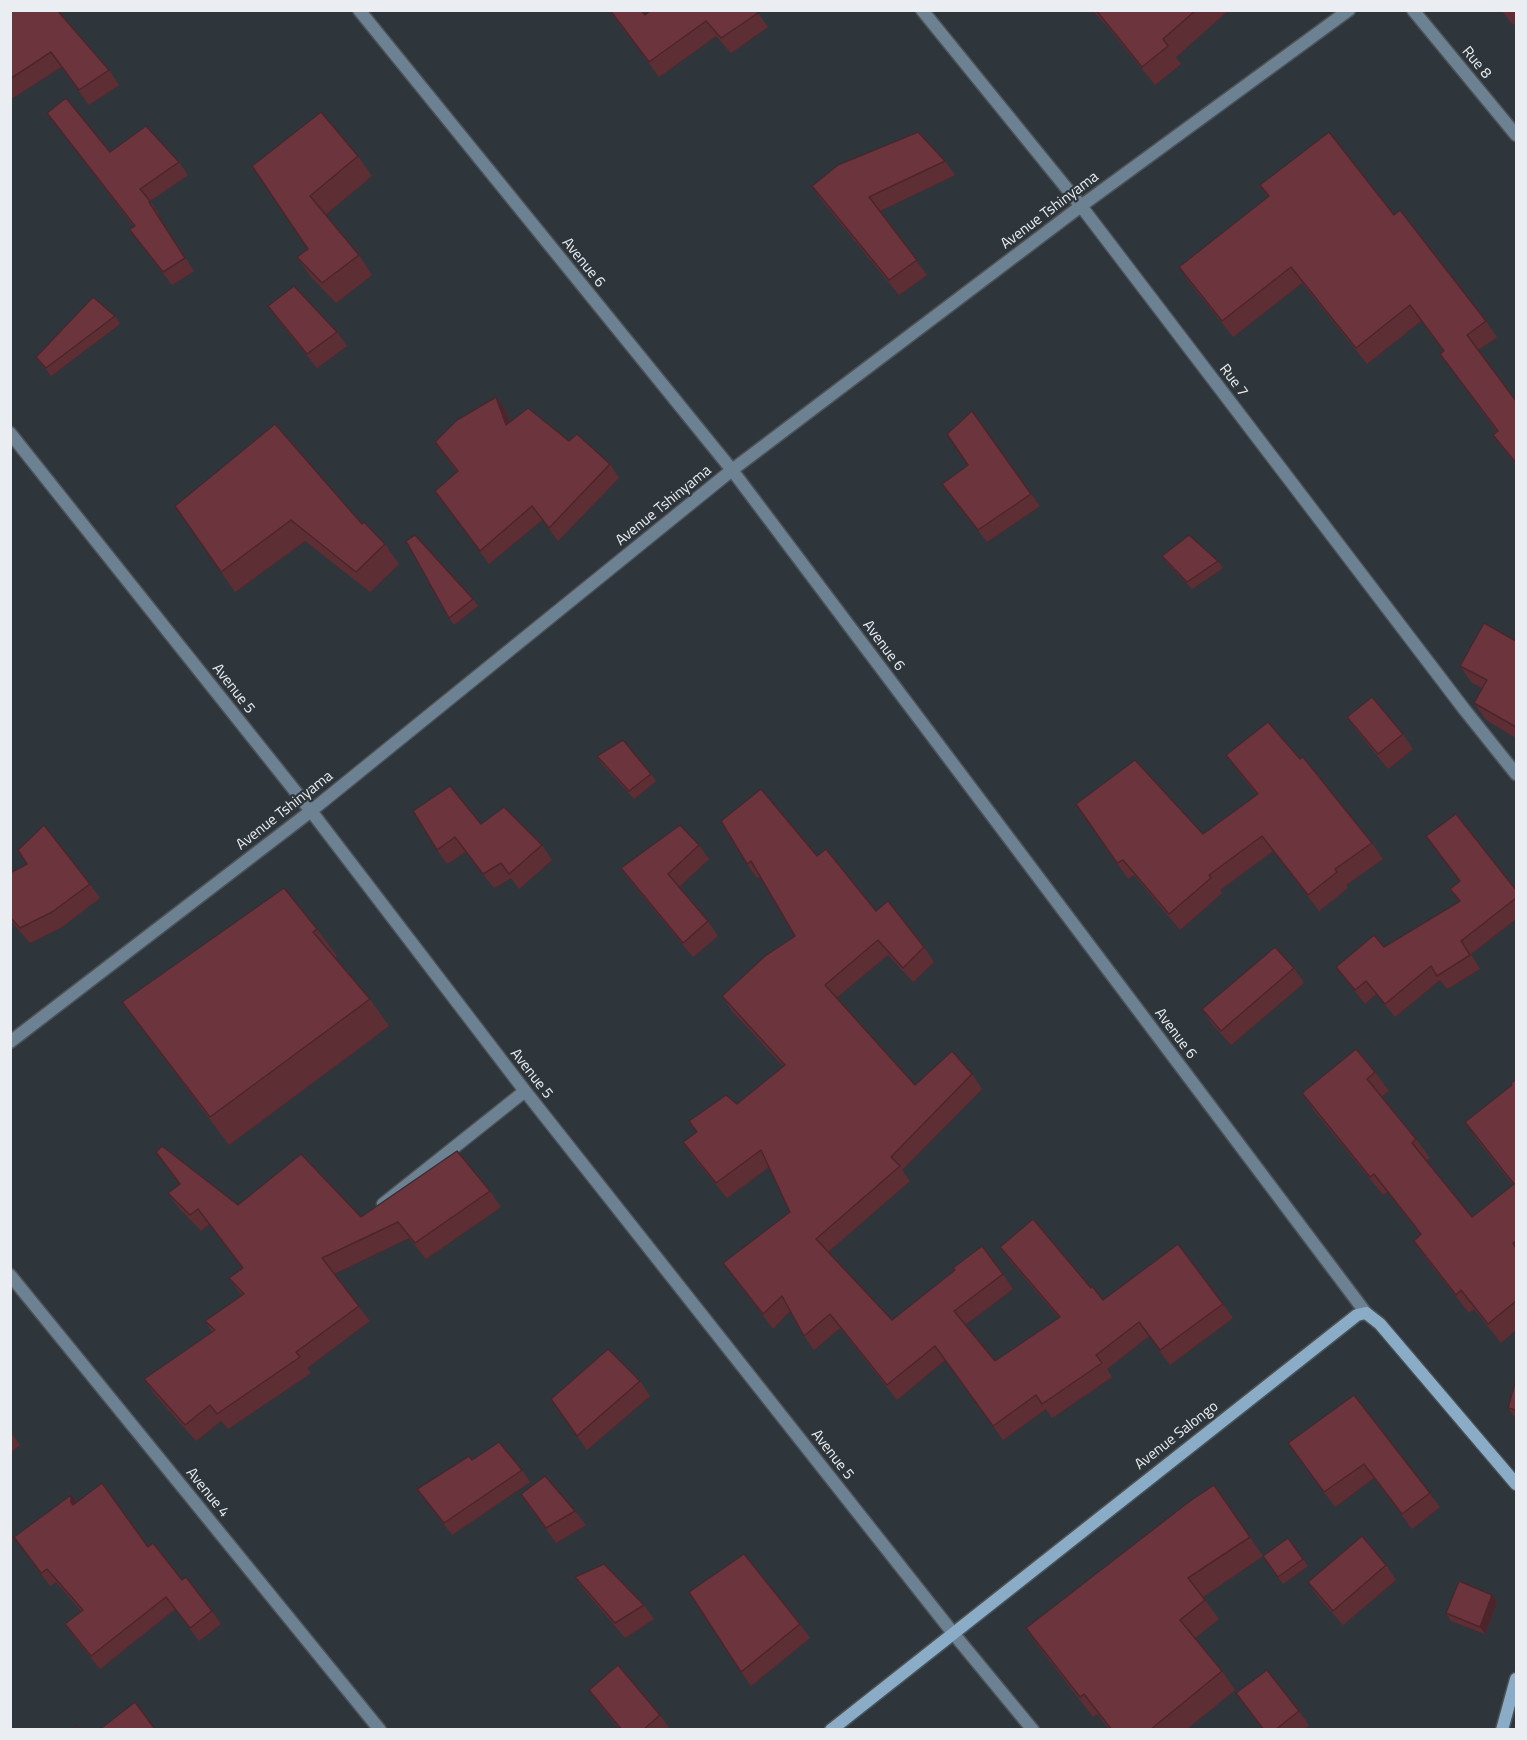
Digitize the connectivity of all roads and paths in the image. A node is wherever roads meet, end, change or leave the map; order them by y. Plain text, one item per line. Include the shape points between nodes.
1 (359, 10) edge
2 (922, 10) edge
3 (1348, 10) edge
4 (1413, 10) edge
5 (1516, 135) edge
6 (1081, 206) junction
7 (10, 433) edge
8 (732, 470) junction
9 (1516, 774) edge
10 (311, 811) junction
11 (10, 1041) edge
12 (525, 1091) junction
13 (377, 1208) edge
14 (10, 1275) edge
15 (1366, 1313) junction
16 (1516, 1484) edge
17 (953, 1633) junction
18 (1516, 1680) edge
19 (380, 1730) edge
20 (831, 1730) edge
21 (1033, 1730) edge
22 (1502, 1730) edge

1 - 8 street, Avenue 6
2 - 6 street, Rue 7
3 - 6 street, Avenue Tshinyama
4 - 5 street, Rue 8
6 - 8 street, Avenue Tshinyama
6 - 9 street, Rue 7
7 - 10 street, Avenue 5
8 - 10 street, Avenue Tshinyama
8 - 15 street, Avenue 6
10 - 11 street, Avenue Tshinyama
10 - 12 street, Avenue 5
12 - 13 street
12 - 17 street, Avenue 5
14 - 19 street, Avenue 4
15 - 16 street via 1380,1324
15 - 17 street, Avenue Salongo via 1350,1319
17 - 20 street, Avenue Salongo
17 - 21 street, Avenue 5
18 - 22 street

